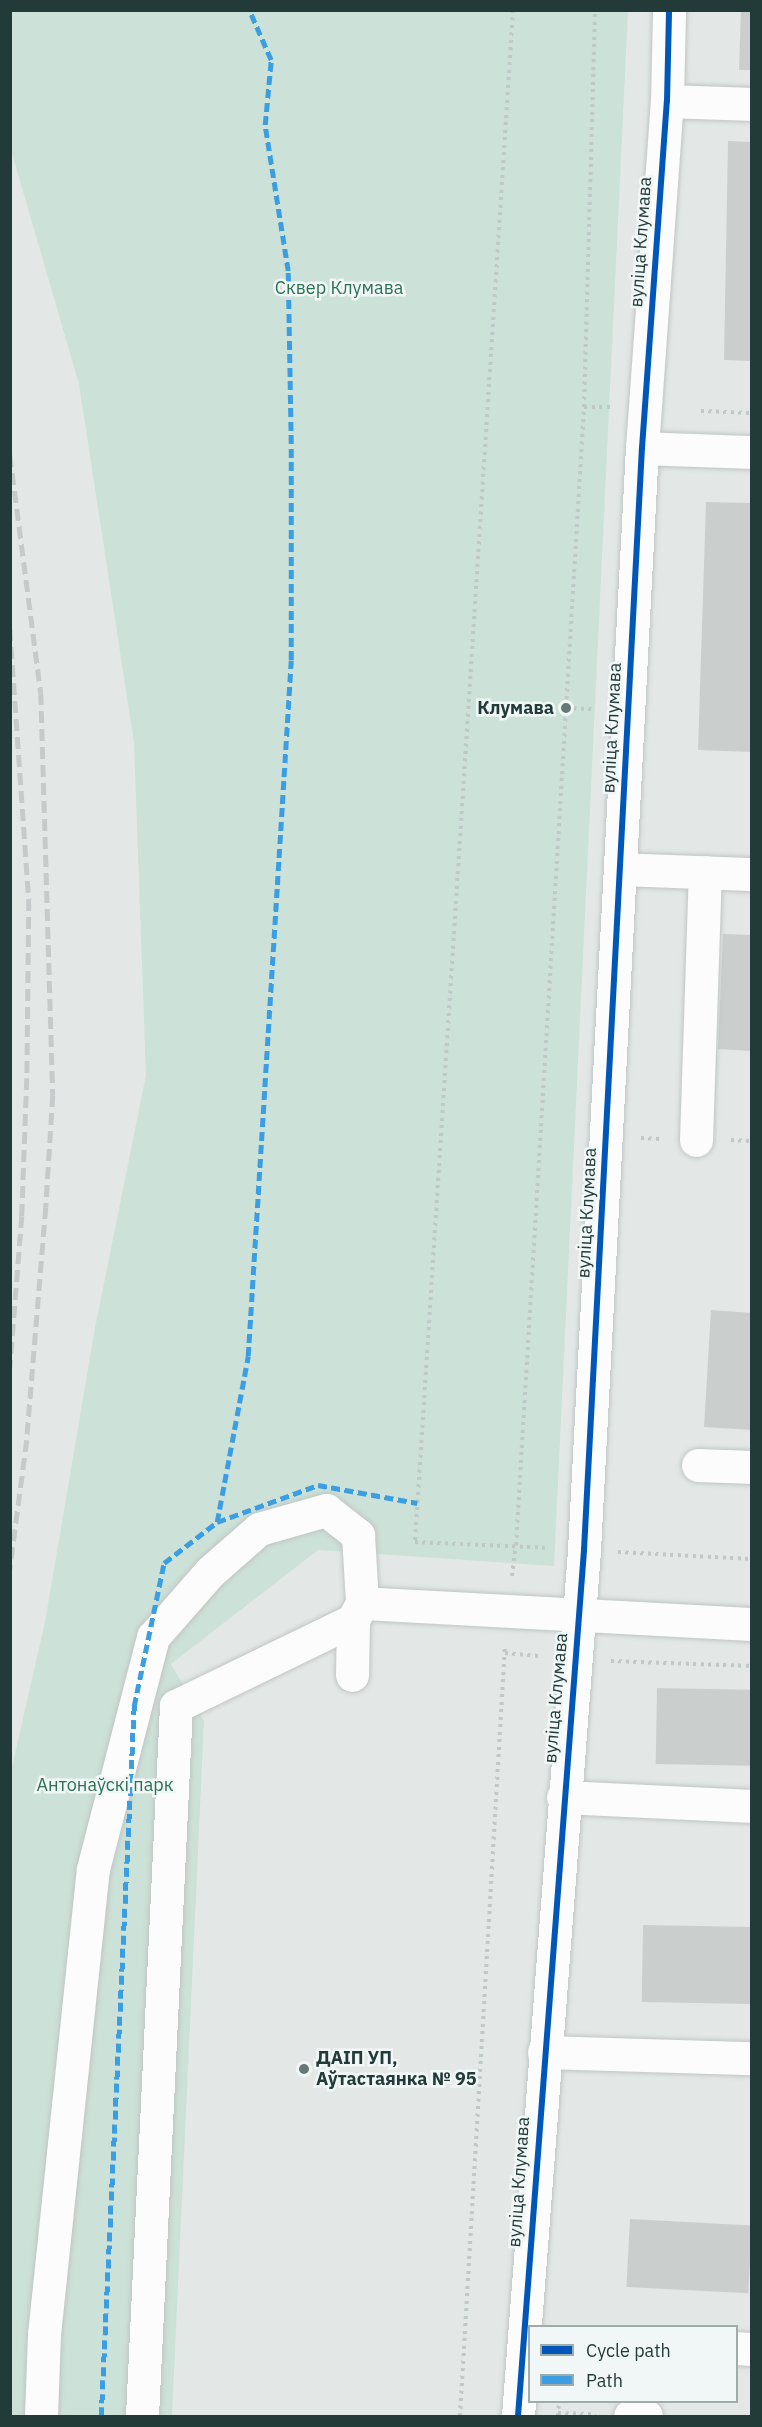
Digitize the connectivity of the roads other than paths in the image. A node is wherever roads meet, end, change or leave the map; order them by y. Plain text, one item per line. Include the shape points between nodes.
1 (669, 10) edge
2 (667, 101) junction
3 (752, 104) edge
4 (642, 448) junction
5 (752, 452) edge
6 (620, 868) junction
7 (705, 872) junction
8 (752, 874) edge
9 (696, 1140) dead end
10 (698, 1465) dead end
11 (752, 1467) edge
12 (357, 1612) junction
13 (578, 1617) junction
14 (752, 1624) edge
15 (352, 1675) dead end
16 (563, 1797) junction
17 (752, 1806) edge
18 (544, 2052) junction
19 (752, 2058) edge
20 (526, 2342) edge
21 (41, 2416) edge
22 (142, 2416) edge
23 (518, 2416) edge
24 (630, 2416) edge
25 (646, 2416) edge

1 - 2 street, вуліца Клумава
2 - 3 street
2 - 4 street, вуліца Клумава
4 - 5 street
4 - 6 street, вуліца Клумава
6 - 7 street
6 - 13 street, вуліца Клумава
7 - 8 street
7 - 9 street
10 - 11 street
12 - 13 street via 508,1610
12 - 15 street
12 - 21 street via 358,1535 326,1510 259,1529 210,1572 153,1637 93,1869 44,2334
12 - 22 street via 176,1706
13 - 14 street
13 - 16 street, вуліца Клумава
16 - 17 street
16 - 18 street, вуліца Клумава
18 - 19 street
18 - 20 street, вуліца Клумава
20 - 23 street, вуліца Клумава
24 - 25 street

